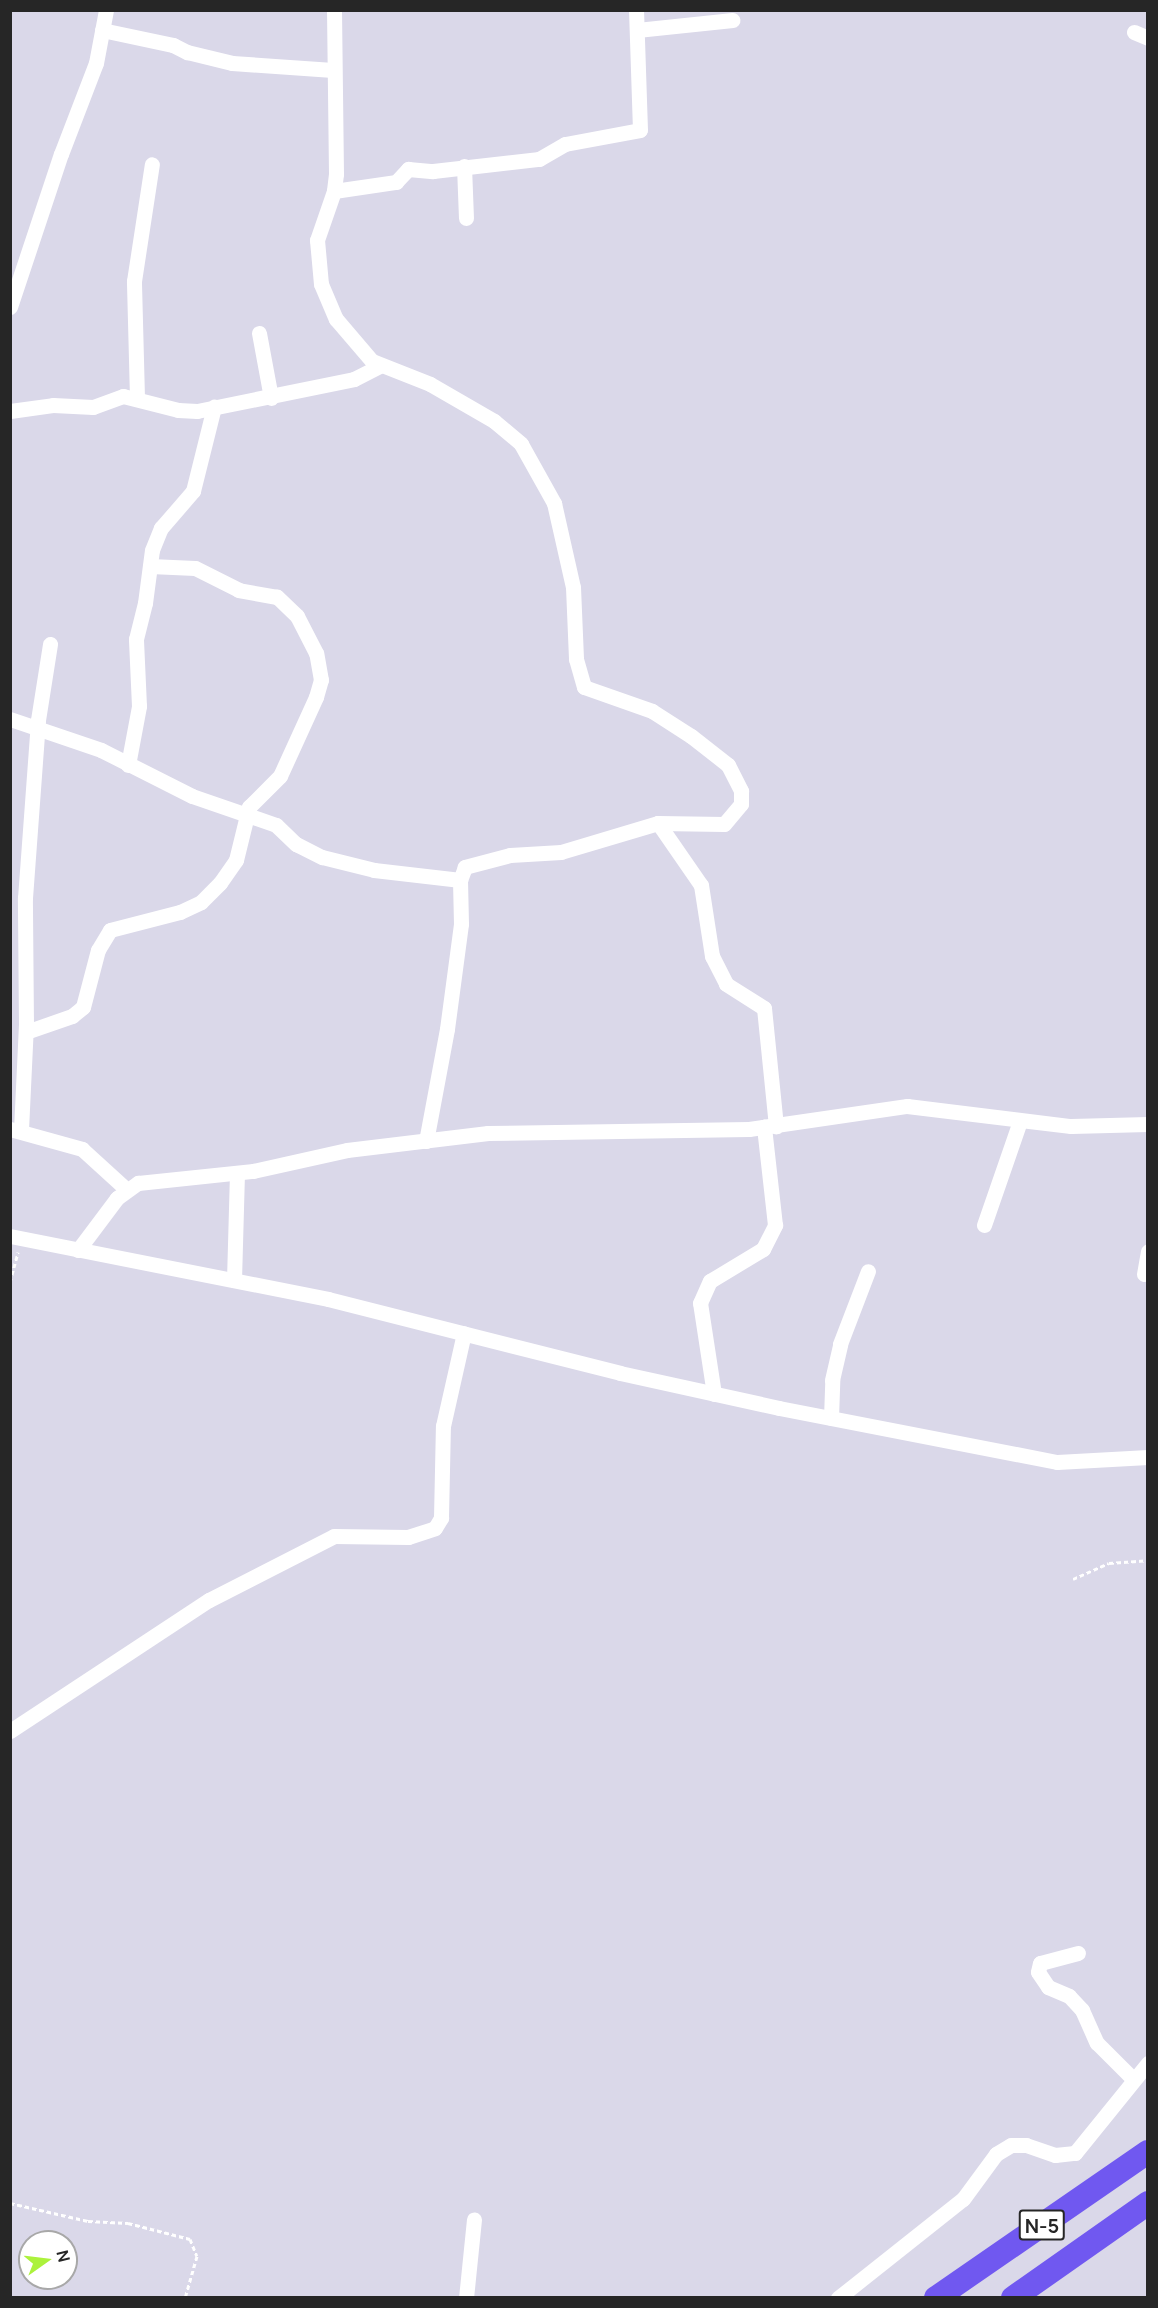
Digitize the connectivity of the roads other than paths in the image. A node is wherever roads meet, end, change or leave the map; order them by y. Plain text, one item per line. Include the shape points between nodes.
1 (106, 10) edge
2 (334, 10) edge
3 (636, 10) edge
4 (732, 20) dead end
5 (102, 30) junction
6 (637, 30) junction
7 (333, 70) junction
8 (152, 164) dead end
9 (464, 166) junction
10 (334, 191) junction
11 (466, 218) dead end
12 (15, 277) edge
13 (10, 307) edge
14 (259, 333) dead end
15 (380, 366) junction
16 (137, 398) junction
17 (271, 398) junction
18 (214, 407) junction
19 (10, 411) edge
20 (150, 566) junction
21 (50, 644) dead end
22 (10, 719) edge
23 (38, 729) junction
24 (128, 765) junction
25 (247, 816) junction
26 (657, 824) junction
27 (460, 880) junction
28 (26, 1032) junction
29 (1020, 1120) junction
30 (1148, 1124) edge
31 (770, 1127) junction
32 (16, 1129) edge
33 (426, 1141) junction
34 (237, 1173) junction
35 (126, 1189) junction
36 (984, 1225) dead end
37 (15, 1237) edge
38 (78, 1250) junction
39 (1148, 1251) edge
40 (868, 1271) dead end
41 (1143, 1274) dead end
42 (234, 1280) junction
43 (465, 1333) junction
44 (714, 1394) junction
45 (831, 1418) junction
46 (1148, 1457) edge
47 (10, 1731) edge
48 (1078, 1953) dead end
49 (1148, 2063) edge
50 (1133, 2079) junction
51 (1148, 2152) edge
52 (1148, 2203) edge
53 (474, 2219) dead end
54 (465, 2298) edge
55 (838, 2298) edge
56 (936, 2298) edge
57 (1013, 2298) edge

1 - 5 street
2 - 7 street
3 - 6 street
4 - 6 street
5 - 7 street via 232,63
5 - 12 street via 87,93
6 - 9 street via 640,130 565,144 538,159
7 - 10 street via 337,145
8 - 16 street via 134,281
9 - 10 street via 408,169 396,182
9 - 11 street
10 - 15 street via 316,240 321,284 345,331
12 - 13 street
14 - 17 street
15 - 17 street via 354,379
15 - 26 street via 439,389 494,421 521,444 554,503 573,586 576,659 584,687 652,711 718,756 738,780 741,804 724,824
16 - 18 street via 184,411
16 - 19 street via 123,396 93,407 53,405
17 - 18 street
18 - 20 street via 193,491 161,528
20 - 24 street via 136,639 139,706
20 - 25 street via 195,568 239,590 277,597 297,616 316,653 321,680 316,697 280,776 258,794
21 - 23 street
22 - 23 street
23 - 24 street via 101,750
23 - 28 street via 25,898
24 - 25 street via 192,796
25 - 27 street via 276,825 296,844 322,857 374,870
25 - 28 street via 236,860 201,902 180,912 110,930 98,950 83,1007 72,1016
26 - 27 street via 561,852 480,860 465,867
26 - 31 street via 702,885 712,957 726,984 764,1008
27 - 33 street via 462,924
28 - 32 street
29 - 30 street via 1071,1126
29 - 31 street via 907,1107
29 - 36 street
31 - 33 street via 515,1131
31 - 44 street via 775,1226 763,1249 710,1281 700,1303
32 - 35 street via 82,1149
33 - 34 street via 347,1150
34 - 35 street via 147,1180
34 - 42 street
35 - 38 street
37 - 38 street
38 - 42 street
39 - 41 street
40 - 45 street via 840,1344 832,1380
42 - 43 street
43 - 44 street
43 - 47 street via 443,1426 441,1518 435,1528 408,1537 334,1536 209,1600
44 - 45 street
45 - 46 street via 1057,1462
48 - 50 street via 1040,1963 1038,1972 1048,1987 1069,1996 1082,2010 1097,2043
49 - 50 street
50 - 55 street via 1075,2153 1055,2155 1026,2145 1003,2150 990,2161 963,2199
51 - 56 highway, N-5
52 - 57 highway, N-5
53 - 54 street

